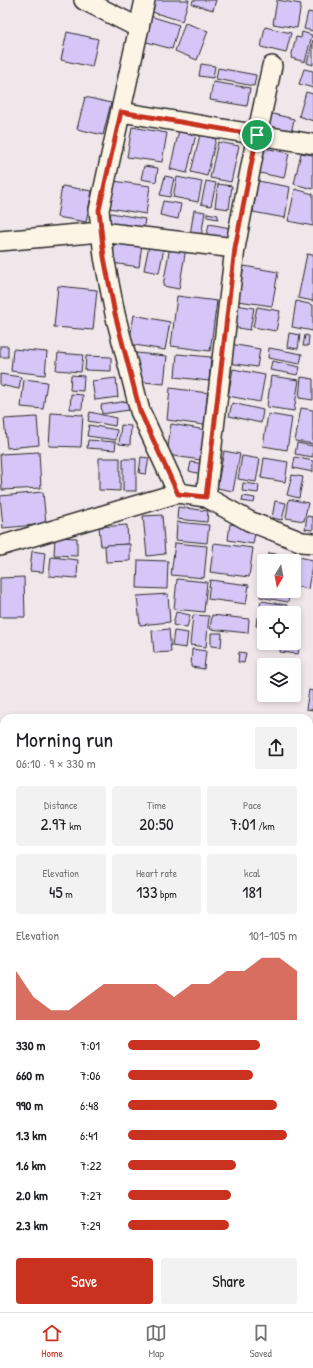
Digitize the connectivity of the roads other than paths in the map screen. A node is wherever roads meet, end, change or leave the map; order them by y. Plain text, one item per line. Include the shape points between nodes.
1 (84, 0) edge
2 (145, 0) edge
3 (139, 28) junction
4 (272, 66) dead end
5 (121, 112) junction
6 (257, 135) junction
7 (313, 144) edge
8 (101, 232) junction
9 (0, 240) edge
10 (235, 248) junction
11 (178, 494) junction
12 (206, 497) junction
13 (313, 543) edge
14 (0, 546) edge

1 - 3 street
2 - 3 street
3 - 5 street
4 - 6 street
5 - 6 street
5 - 8 street via 99,210
6 - 7 street
6 - 10 street
8 - 9 street
8 - 10 street
8 - 11 street via 115,314 140,411
10 - 12 street
11 - 12 street
11 - 14 street
12 - 13 street via 249,521 302,542

